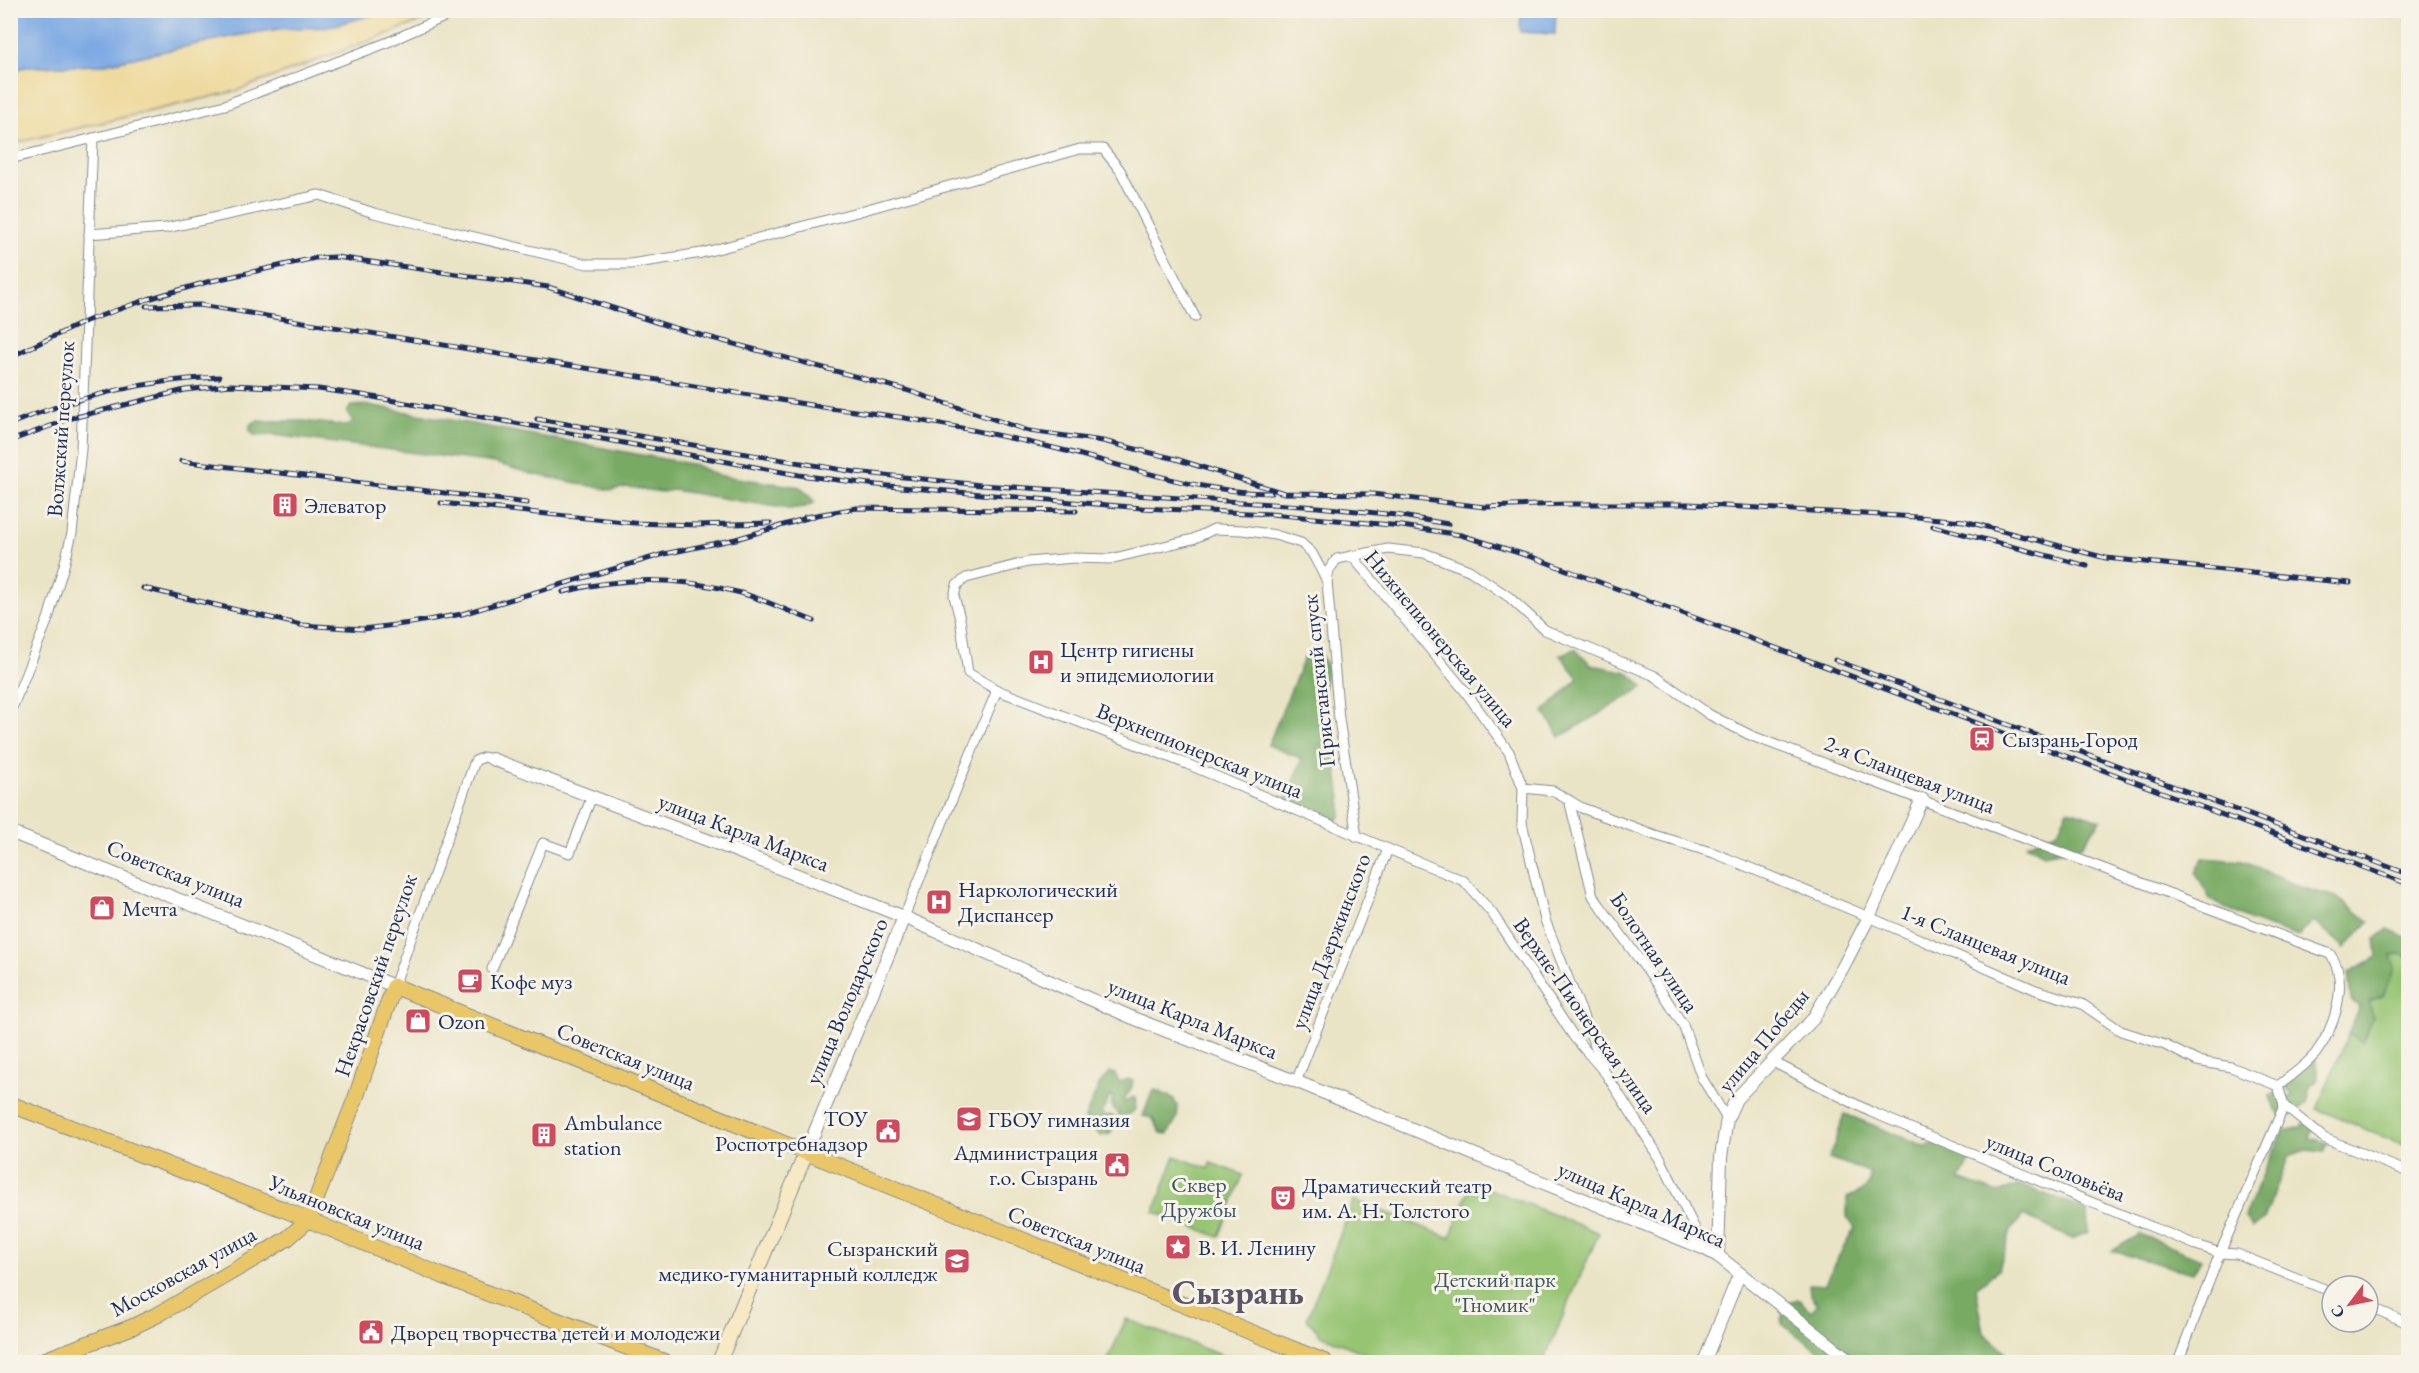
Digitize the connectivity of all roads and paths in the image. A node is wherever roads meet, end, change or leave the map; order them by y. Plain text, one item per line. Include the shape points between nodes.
1 (460, 10) edge
2 (93, 138) junction
3 (10, 159) edge
4 (90, 234) junction
5 (1196, 317) dead end
6 (1352, 556) junction
7 (1337, 559) joint
8 (1327, 580) junction
9 (997, 690) junction
10 (10, 713) edge
11 (492, 759) joint
12 (1523, 788) junction
13 (592, 796) junction
14 (1922, 799) junction
15 (1569, 800) junction
16 (10, 832) edge
17 (1357, 837) junction
18 (1388, 849) junction
19 (904, 917) junction
20 (1869, 917) junction
21 (492, 969) dead end
22 (394, 986) junction
23 (1771, 1061) junction
24 (1606, 1074) junction
25 (1296, 1082) junction
26 (2277, 1086) junction
27 (10, 1104) edge
28 (2284, 1106) junction
29 (1727, 1119) junction
30 (806, 1153) junction
31 (2409, 1172) edge
32 (308, 1220) junction
33 (1705, 1249) junction
34 (2220, 1252) junction
35 (1718, 1256) junction
36 (1739, 1275) junction
37 (2320, 1287) edge
38 (2380, 1311) edge
39 (2409, 1323) edge
40 (39, 1362) edge
41 (665, 1362) edge
42 (719, 1362) edge
43 (1325, 1362) edge
44 (1704, 1362) edge
45 (1852, 1362) edge
46 (2178, 1362) edge

1 - 2 street via 240,100
2 - 3 street
2 - 4 street, Волжский переулок
4 - 5 street via 166,228 319,195 374,213 586,264 630,264 702,253 1080,149 1103,149 1120,170
4 - 10 street, Волжский переулок via 81,448 72,533 48,619
6 - 7 street, Нижнепионерская улица
6 - 12 street, Нижнепионерская улица via 1465,692 1509,752
6 - 14 street, 2-я Сланцевая улица via 1388,549 1424,553 1469,570 1509,597 1545,630 1655,676 1710,715 1752,736
7 - 8 street, Пристанский спуск
8 - 9 street, Верхнепионерская улица via 1312,553 1300,543 1264,533 1214,529 1193,539 1110,559 1028,562 966,578 957,585 954,596 968,673
8 - 17 street, Пристанский спуск via 1339,719
9 - 17 street, Верхнепионерская улица
9 - 19 street, улица Володарского
11 - 13 street, улица Карла Маркса
11 - 22 street, Некрасовский переулок via 475,761
12 - 15 street, 1-я Сланцевая улица via 1553,791
12 - 24 street via 1522,823 1545,920
13 - 19 street, улица Карла Маркса
13 - 21 street via 570,853 543,843
14 - 20 street, улица Победы
14 - 26 street, 2-я Сланцевая улица via 2330,954 2337,964 2339,992 2331,1027 2315,1054
15 - 20 street, 1-я Сланцевая улица via 1654,835 1714,853
15 - 29 street, Болотная улица via 1593,896 1683,1025 1702,1078
16 - 22 street, Советская улица
17 - 18 street, Верхнепионерская улица
18 - 24 street, Верхне-Пионерская улица via 1464,881 1492,913 1574,1037
18 - 25 street, улица Дзержинского
19 - 25 street, улица Карла Маркса via 1133,1018
19 - 30 street, улица Володарского
20 - 23 street, улица Победы via 1813,1019
20 - 26 street, 1-я Сланцевая улица via 2036,990 2082,1004 2121,1031
22 - 30 main road, Советская улица
22 - 32 main road, Некрасовский переулок
23 - 29 street, улица Победы via 1736,1099
23 - 34 street, улица Соловьёва via 1871,1113
24 - 33 street, Верхне-Пионерская улица via 1660,1158
25 - 33 street, улица Карла Маркса
26 - 28 street
27 - 32 main road, Ульяновская улица
28 - 31 street via 2324,1138
28 - 34 street
29 - 35 street, улица Победы via 1721,1157
30 - 42 main road, улица Володарского
30 - 43 main road, Советская улица
32 - 40 main road, Московская улица via 278,1244 167,1310
32 - 41 main road, Ульяновская улица
33 - 35 street, улица Карла Маркса
34 - 37 street, улица Соловьёва via 2237,1254
34 - 46 street
35 - 36 street, улица Карла Маркса
36 - 44 street
36 - 45 street, улица Карла Маркса
38 - 39 street

